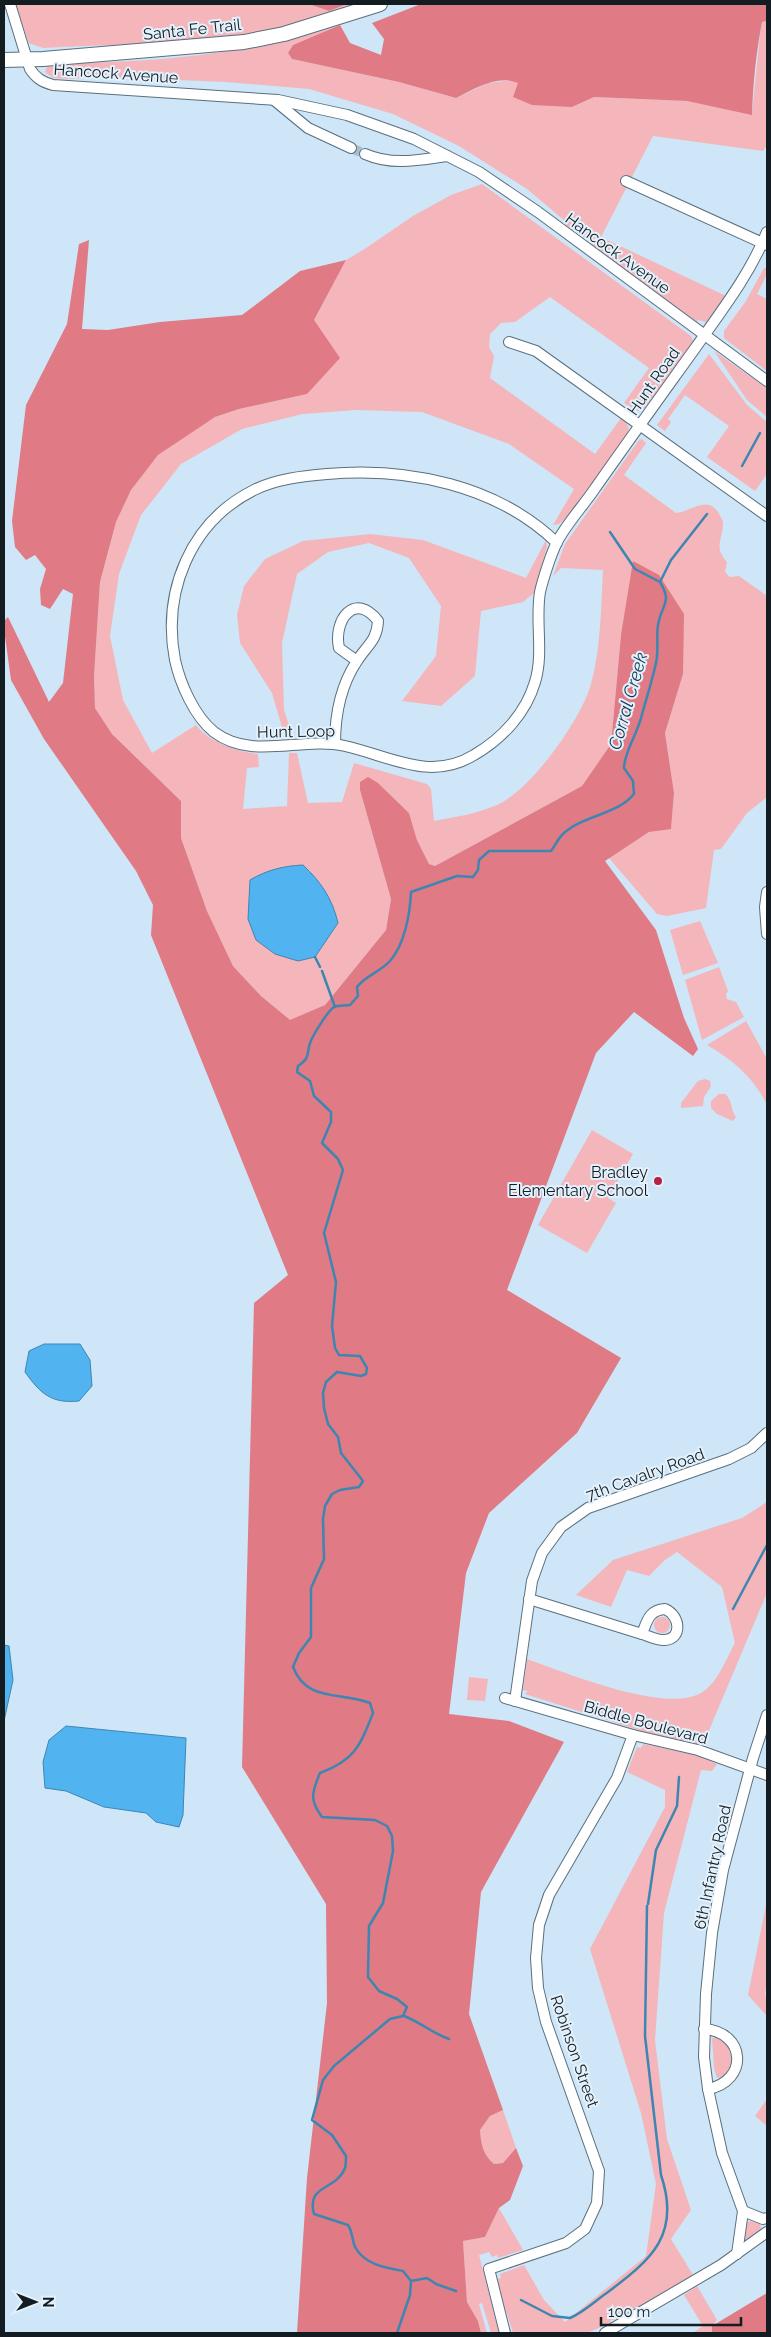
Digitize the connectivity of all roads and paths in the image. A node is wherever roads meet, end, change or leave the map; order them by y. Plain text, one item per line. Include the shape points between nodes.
1 (10, 4) edge
2 (380, 4) edge
3 (4, 60) edge
4 (28, 60) junction
5 (273, 99) junction
6 (351, 148) tunnel mouth
7 (366, 154) tunnel mouth
8 (447, 156) junction
9 (626, 181) dead end
10 (767, 232) edge
11 (765, 244) edge
12 (705, 335) junction
13 (508, 342) dead end
14 (767, 381) edge
15 (641, 425) junction
16 (767, 516) edge
17 (557, 543) junction
18 (357, 661) junction
19 (336, 744) junction
20 (767, 892) edge
21 (767, 934) edge
22 (767, 1434) edge
23 (529, 1599) junction
24 (642, 1634) dead end
25 (510, 1699) joint
26 (767, 1715) edge
27 (633, 1735) junction
28 (750, 1770) junction
29 (767, 1775) edge
30 (704, 2029) junction
31 (708, 2089) junction
32 (743, 2211) junction
33 (767, 2218) edge
34 (767, 2232) edge
35 (736, 2254) junction
36 (505, 2333) edge
37 (605, 2333) edge

1 - 4 street, Hancock Avenue
2 - 4 street, Santa Fe Trail via 284,34 244,42
3 - 4 street, Santa Fe Trail
4 - 5 street, Hancock Avenue via 36,77 53,85
5 - 6 street via 308,128
5 - 8 street, Hancock Avenue via 347,115 414,139
7 - 8 street via 380,160 408,161
8 - 12 street, Hancock Avenue via 479,172 538,212
9 - 11 street
10 - 11 street, Hunt Road
11 - 12 street, Hunt Road
12 - 14 street, Hancock Avenue
12 - 15 street, Hunt Road
13 - 15 street via 536,351
15 - 16 street
15 - 17 street, Hunt Road
17 - 19 street, Hunt Loop via 540,592 535,682 516,720 495,740 473,757 438,768 401,764
17 - 19 street, Hunt Loop via 511,508 489,498 434,480 376,471 283,480 257,488 218,515 184,560 176,582 171,641 177,670 187,694 212,731 232,742 250,746
18 - 18 street via 339,648 337,638 347,611 357,607 370,610 378,621 377,634
18 - 19 street via 342,691
20 - 21 street
22 - 23 street, 7th Cavalry Road via 729,1460 588,1508 561,1527 542,1553
23 - 24 street
23 - 25 street, 7th Cavalry Road
25 - 27 street, Biddle Boulevard
26 - 28 street, 6th Infantry Road
27 - 28 street, Biddle Boulevard via 698,1750
27 - 36 street, Robinson Street via 617,1778 549,1895 539,1926 536,1958 538,1988 546,2022 599,2171 600,2189 585,2229 566,2244 489,2269
28 - 29 street, Biddle Boulevard
28 - 30 street, 6th Infantry Road via 723,1870 712,1933
30 - 31 street, 6th Infantry Road
30 - 31 street via 726,2036 738,2057 736,2070 729,2080
31 - 32 street, 6th Infantry Road via 722,2153
32 - 33 street
32 - 35 street, 6th Infantry Road
34 - 35 street
35 - 37 street

